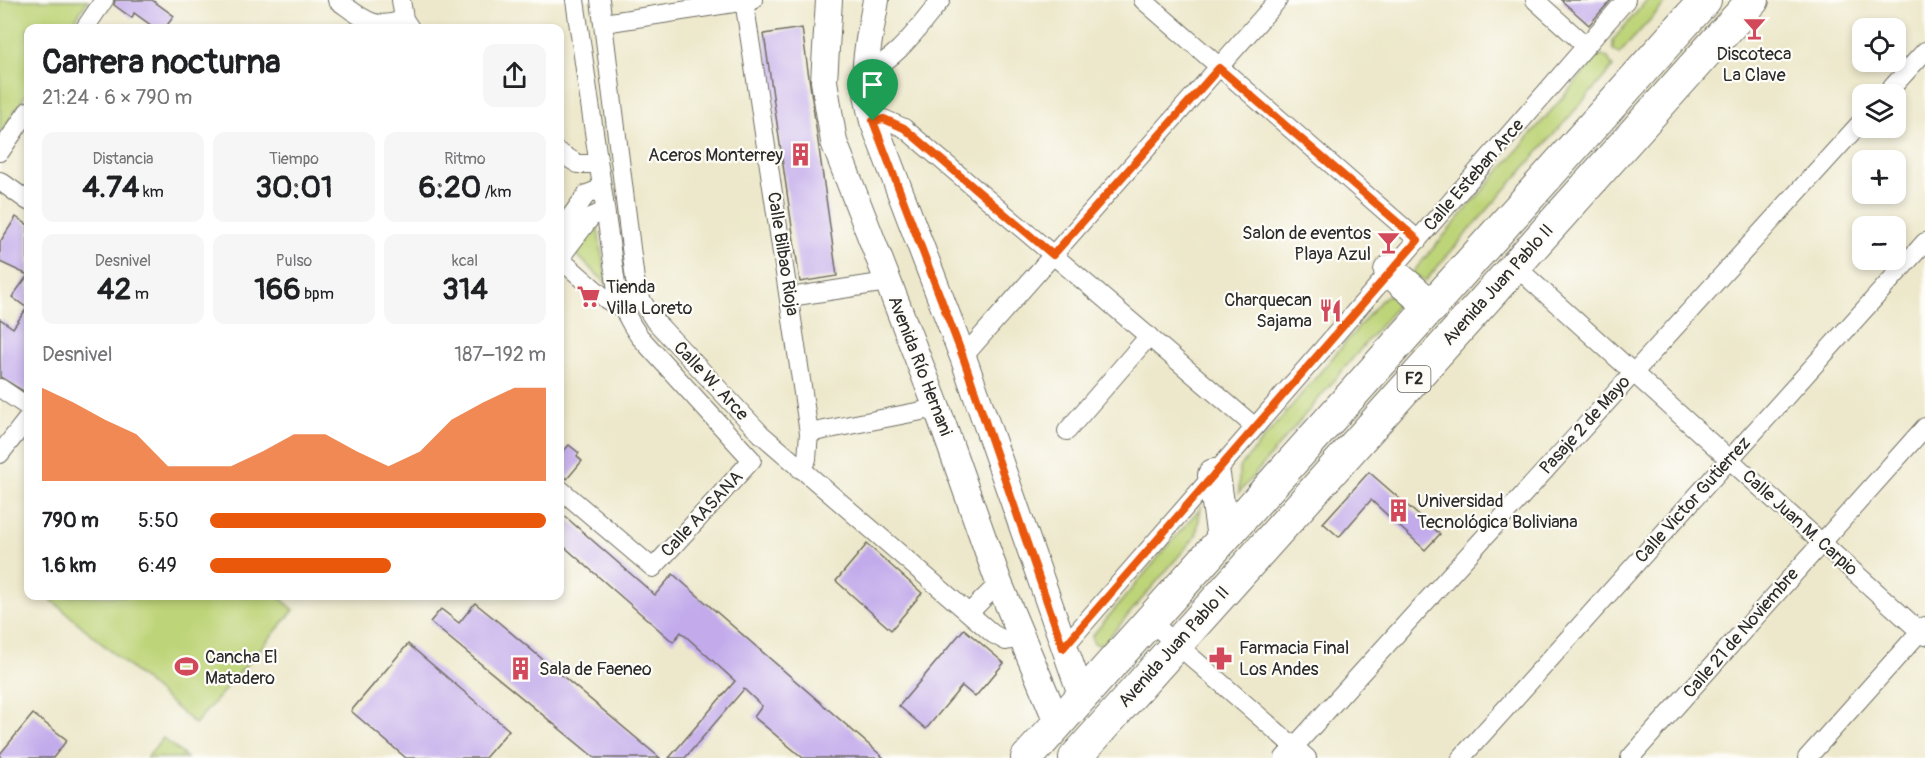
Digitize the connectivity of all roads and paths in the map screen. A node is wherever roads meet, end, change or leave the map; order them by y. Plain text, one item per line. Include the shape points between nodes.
1 (104, 0) edge
2 (337, 0) edge
3 (401, 0) edge
4 (575, 0) edge
5 (600, 0) edge
6 (747, 0) edge
7 (829, 0) edge
8 (876, 0) edge
9 (941, 0) edge
10 (1143, 0) edge
11 (1278, 0) edge
12 (1535, 0) edge
13 (1626, 0) edge
14 (1705, 0) edge
15 (1753, 0) edge
16 (604, 23) junction
17 (88, 24) edge
18 (375, 24) edge
19 (407, 24) edge
20 (1586, 46) junction
21 (1925, 51) edge
22 (1219, 68) junction
23 (864, 69) junction
24 (1895, 84) edge
25 (24, 117) edge
26 (873, 121) junction
27 (1852, 132) edge
28 (0, 152) edge
29 (564, 155) edge
30 (598, 165) junction
31 (0, 181) edge
32 (602, 188) junction
33 (24, 198) edge
34 (605, 211) junction
35 (564, 226) edge
36 (1418, 240) junction
37 (1925, 242) edge
38 (564, 254) edge
39 (1053, 255) junction
40 (564, 262) edge
41 (1515, 266) junction
42 (1390, 271) junction
43 (887, 282) junction
44 (790, 297) junction
45 (642, 301) junction
46 (621, 305) junction
47 (1431, 307) junction
48 (1149, 336) junction
49 (963, 357) junction
50 (1633, 373) junction
51 (0, 388) edge
52 (24, 404) edge
53 (937, 408) junction
54 (24, 423) edge
55 (1255, 427) junction
56 (1925, 427) edge
57 (1067, 431) dead end
58 (809, 433) junction
59 (0, 454) edge
60 (752, 460) joint
61 (1730, 460) junction
62 (800, 469) junction
63 (1214, 474) junction
64 (564, 492) edge
65 (1223, 538) junction
66 (1821, 542) junction
67 (999, 584) junction
68 (969, 613) junction
69 (1150, 621) junction
70 (1923, 631) edge
71 (1022, 638) junction
72 (1177, 644) junction
73 (1063, 648) junction
74 (1082, 697) junction
75 (1058, 724) junction
76 (1295, 754) edge
77 (1027, 758) edge
78 (1074, 758) edge
79 (1461, 758) edge
80 (1630, 758) edge
81 (1807, 758) edge

1 - 17 street
2 - 18 street
3 - 19 street
4 - 30 street, Calle W. Arce
5 - 16 street, Calle W. Arce
6 - 16 street
6 - 44 street, Calle Bilbao Rioja
7 - 43 street, Avenida Río Hernani via 825,49 828,117
8 - 23 street
9 - 23 street via 892,57 880,66
10 - 22 street
11 - 22 street
12 - 20 street
13 - 20 street, Calle Esteban Arce
14 - 47 highway, Avenida Juan Pablo II / F2
15 - 41 highway, Avenida Juan Pablo II / F2
16 - 45 street, Calle W. Arce via 635,280
20 - 36 street, Calle Esteban Arce
21 - 24 street
22 - 36 street
22 - 39 street
23 - 26 street
25 - 28 street
26 - 39 street via 884,119 904,128
26 - 49 street
27 - 50 street, Pasaje 2 de Mayo
29 - 30 street via 578,164
30 - 32 street, Calle W. Arce
31 - 33 street
32 - 34 street, Calle W. Arce
32 - 35 street via 587,194
34 - 38 street via 591,217
34 - 46 street, Calle W. Arce
36 - 42 street, Calle Esteban Arce
37 - 61 street, Calle Victor Gutierrez
39 - 48 street
39 - 49 street
40 - 46 street via 607,300
41 - 50 street, Calle Juan M. Carpio
41 - 72 highway, Avenida Juan Pablo II / F2
42 - 47 highway
42 - 55 street, Calle Esteban Arce
43 - 44 street
43 - 53 street, Avenida Río Hernani
44 - 58 street, Calle Bilbao Rioja
45 - 46 street
45 - 62 street, Calle W. Arce via 662,329 761,434
46 - 60 street, Calle W. Arce via 639,336
47 - 65 highway, Avenida Juan Pablo II / F2
48 - 55 street
48 - 57 street
49 - 73 street
50 - 61 street, Calle Juan M. Carpio
50 - 76 street, Pasaje 2 de Mayo
51 - 52 street
53 - 58 street
53 - 67 street, Avenida Río Hernani
54 - 59 street
55 - 63 street, Calle Esteban Arce
56 - 66 street, Calle 21 de Noviembre
58 - 62 street, Calle Bilbao Rioja via 807,459
60 - 64 street, Calle AASANA via 653,568
61 - 66 street, Calle Juan M. Carpio
61 - 79 street, Calle Victor Gutierrez
62 - 68 street, Calle W. Arce
63 - 65 highway
63 - 73 street, Calle Esteban Arce
65 - 69 highway, Avenida Juan Pablo II / F2
66 - 70 street, Calle Juan M. Carpio
66 - 80 street, Calle 21 de Noviembre
67 - 68 street
67 - 71 street, Avenida Río Hernani
68 - 71 street, Calle W. Arce via 1006,641
69 - 72 street
69 - 74 highway, Avenida Juan Pablo II / F2
70 - 81 street
71 - 75 street, Avenida Río Hernani
72 - 76 street
72 - 78 highway, Avenida Juan Pablo II / F2
73 - 74 street
74 - 75 highway, Avenida Juan Pablo II / F2
75 - 77 highway, Avenida Juan Pablo II / F2

